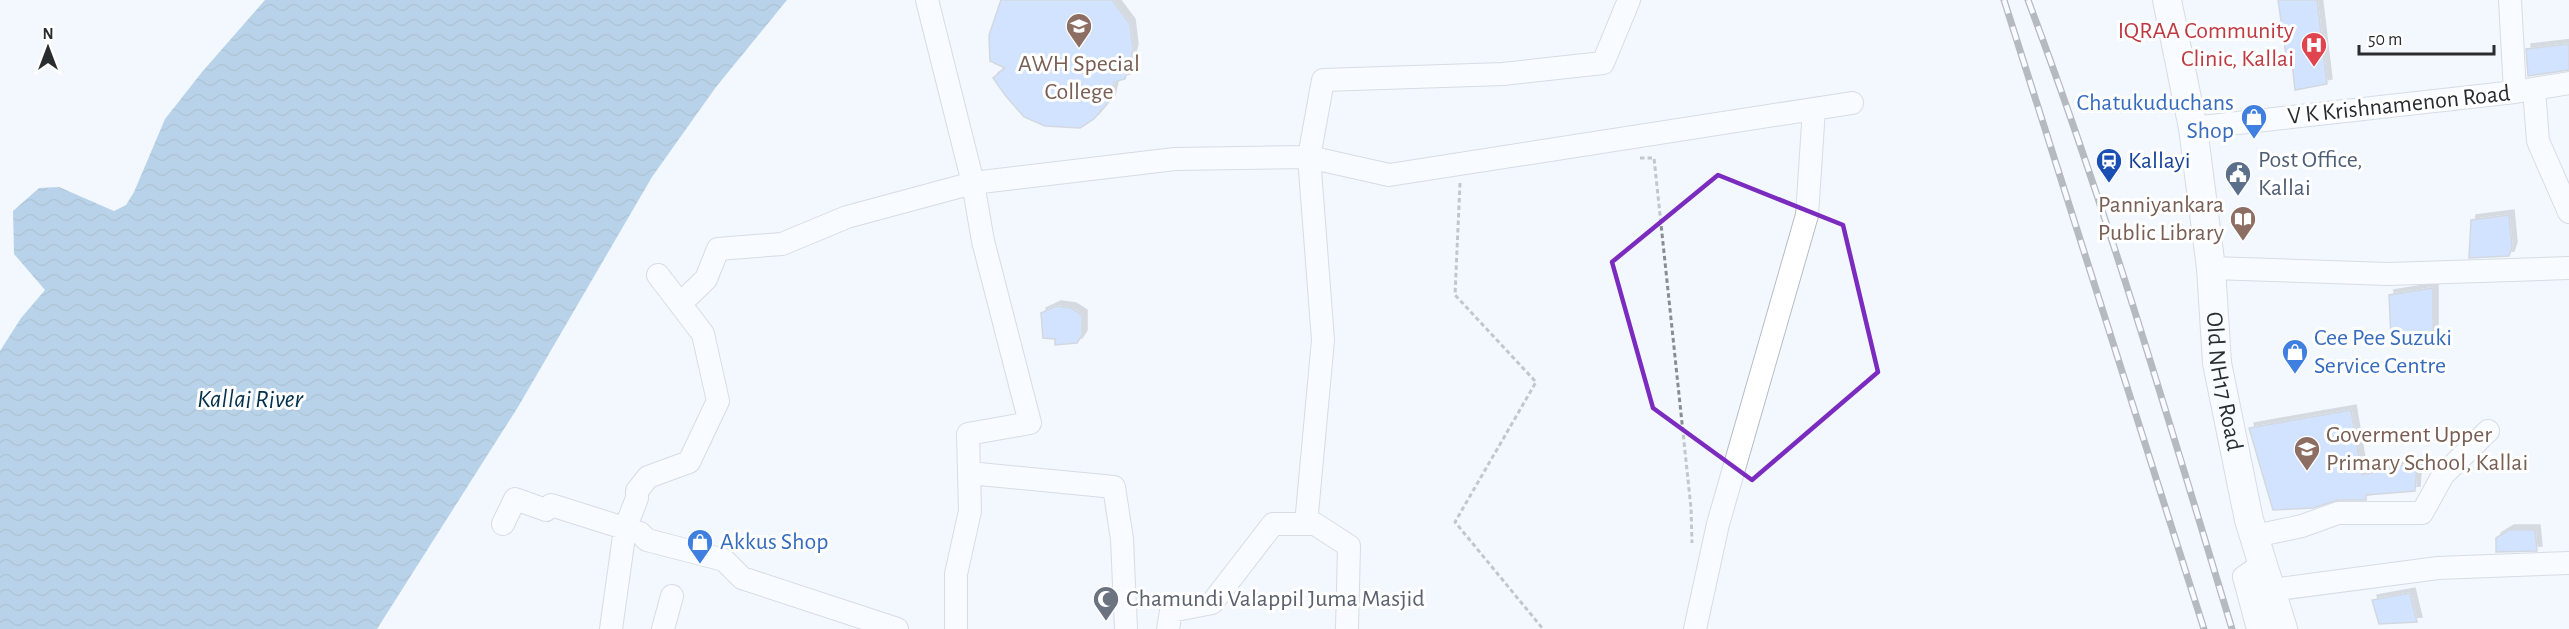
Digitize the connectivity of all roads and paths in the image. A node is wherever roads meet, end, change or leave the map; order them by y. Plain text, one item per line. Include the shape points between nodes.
1 (927, 0) edge
2 (1629, 0) edge
3 (2167, 0) edge
4 (2510, 0) edge
5 (2569, 83) edge
6 (2524, 91) junction
7 (1852, 103) dead end
8 (1814, 109) junction
9 (2193, 128) junction
10 (1309, 157) junction
11 (1632, 158) dead end
12 (1461, 177) dead end
13 (973, 183) junction
14 (2569, 212) edge
15 (2211, 268) junction
16 (2569, 268) edge
17 (658, 274) dead end
18 (681, 303) junction
19 (2488, 431) dead end
20 (969, 473) junction
21 (503, 524) dead end
22 (1306, 524) junction
23 (625, 529) junction
24 (2254, 536) junction
25 (1692, 552) dead end
26 (2569, 563) edge
27 (2267, 577) junction
28 (672, 596) dead end
29 (611, 629) edge
30 (663, 629) edge
31 (897, 629) edge
32 (956, 629) edge
33 (1126, 629) edge
34 (1168, 629) edge
35 (1347, 629) edge
36 (1543, 629) edge
37 (1695, 629) edge
38 (2258, 629) edge
39 (2283, 629) edge

1 - 13 street
2 - 10 street via 1603,63 1503,74 1323,80
3 - 9 main road, Old NH17 Road
4 - 6 street
5 - 6 street, V K Krishnamenon Road
6 - 9 street, V K Krishnamenon Road
6 - 14 street via 2538,141
7 - 8 street
8 - 10 street via 1389,175
8 - 37 street via 1807,215 1718,524
9 - 15 main road, Old NH17 Road
10 - 13 street via 1175,159
10 - 22 street via 1323,340
11 - 25 path via 1654,158 1691,508
12 - 36 path via 1455,295 1536,382 1455,522
13 - 18 street via 847,217 782,244 718,249 706,279
13 - 20 street via 982,241 1030,423 968,434
15 - 16 street via 2388,274
15 - 24 main road, Old NH17 Road via 2217,363
17 - 18 street
18 - 23 street via 703,334 718,401 689,462 648,477 642,483
19 - 24 street via 2443,475 2422,513 2338,513 2302,526
20 - 32 street via 970,511 956,574
20 - 33 street via 1114,487 1122,539
21 - 23 street via 515,499 546,510 551,505
22 - 34 street via 1273,524 1212,603 1171,611
22 - 35 street via 1315,524 1349,546
23 - 29 street
23 - 31 street via 640,533 647,540 724,560 742,578
24 - 27 main road, Old NH17 Road
26 - 27 street
27 - 38 street via 2244,577
27 - 39 main road, Old NH17 Road
28 - 30 street

